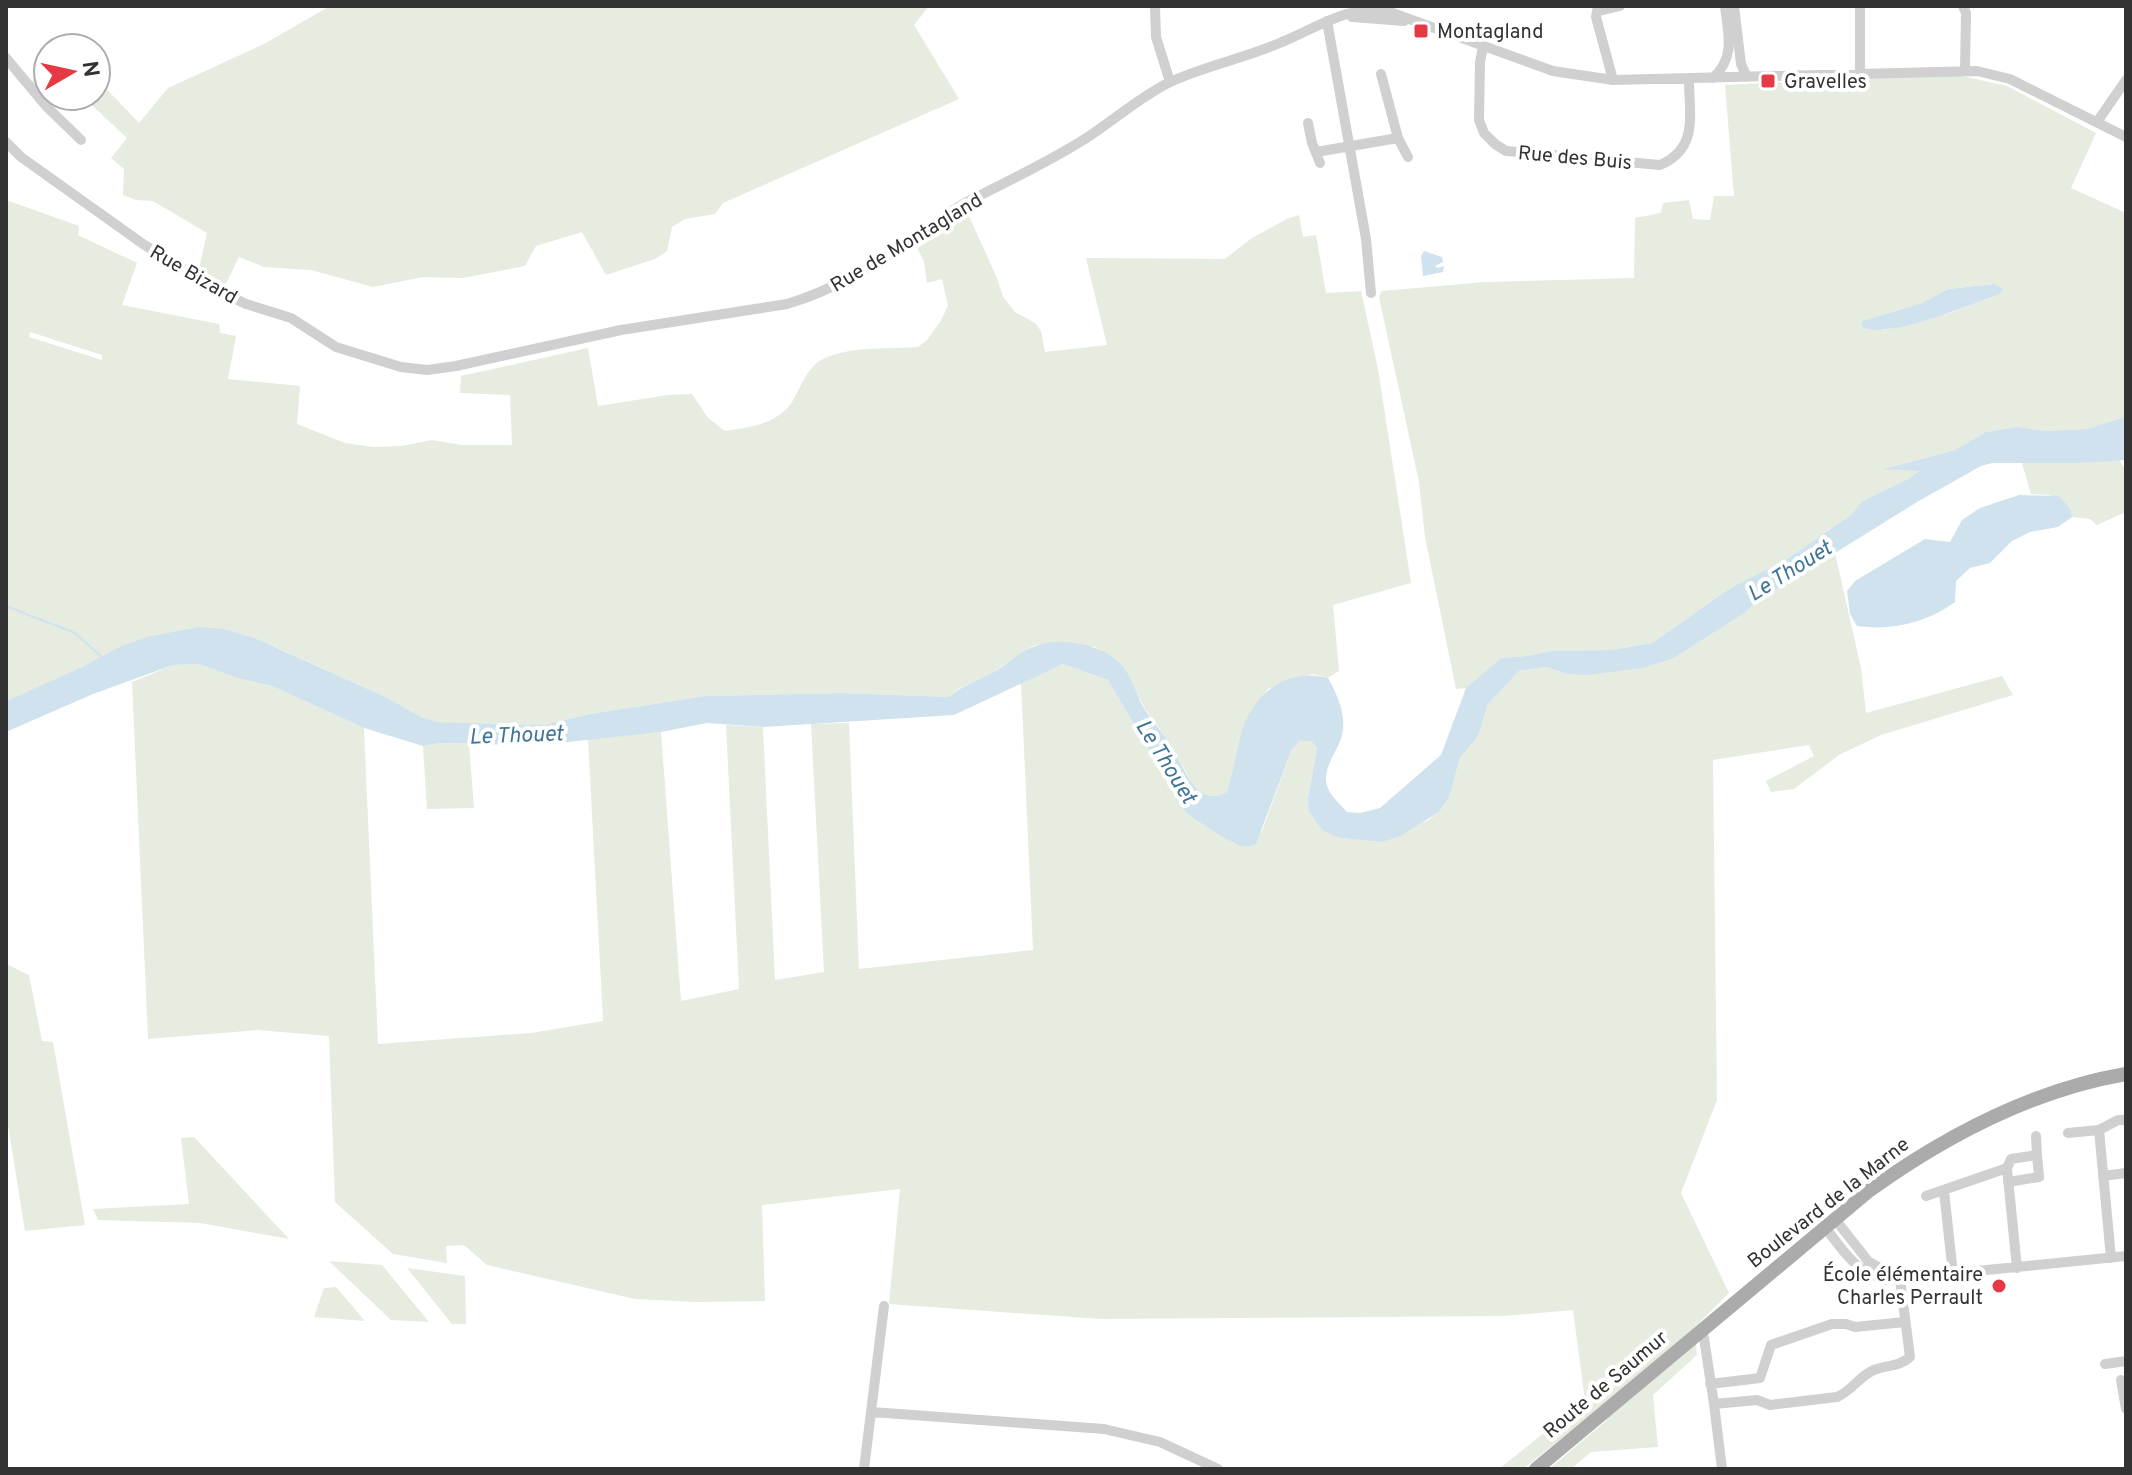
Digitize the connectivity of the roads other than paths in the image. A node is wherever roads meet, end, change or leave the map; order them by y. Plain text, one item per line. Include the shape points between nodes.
1 (1155, 6) edge
2 (1620, 6) edge
3 (1725, 6) edge
4 (1734, 6) edge
5 (1860, 6) edge
6 (1963, 6) edge
7 (1598, 8) edge
8 (1375, 10) edge
9 (1327, 21) junction
10 (1730, 45) junction
11 (1483, 47) junction
12 (7, 62) edge
13 (1965, 69) junction
14 (1860, 73) junction
15 (1381, 74) dead end
16 (1713, 78) junction
17 (1742, 78) junction
18 (1689, 79) junction
19 (1613, 80) junction
20 (2126, 80) edge
21 (1170, 82) junction
22 (2097, 122) junction
23 (1308, 123) dead end
24 (2126, 137) edge
25 (1398, 138) junction
26 (81, 140) dead end
27 (6, 142) edge
28 (1349, 145) junction
29 (1408, 157) dead end
30 (1371, 293) dead end
31 (401, 367) joint
32 (2126, 1074) edge
33 (2126, 1120) edge
34 (2099, 1130) junction
35 (2068, 1133) dead end
36 (2036, 1136) dead end
37 (2037, 1155) junction
38 (2007, 1168) junction
39 (2126, 1173) edge
40 (2103, 1176) junction
41 (2008, 1182) junction
42 (1944, 1191) junction
43 (1926, 1196) dead end
44 (1830, 1223) junction
45 (2126, 1256) edge
46 (2111, 1258) junction
47 (2017, 1268) junction
48 (1953, 1274) junction
49 (1900, 1279) junction
50 (884, 1306) dead end
51 (1905, 1322) junction
52 (1700, 1331) junction
53 (2126, 1361) edge
54 (2105, 1364) dead end
55 (1760, 1378) junction
56 (2121, 1380) dead end
57 (1710, 1384) junction
58 (1763, 1402) junction
59 (1714, 1404) junction
60 (2126, 1406) edge
61 (872, 1412) junction
62 (864, 1469) edge
63 (1218, 1469) edge
64 (1536, 1469) edge
65 (1722, 1469) edge

1 - 21 street via 1156,37
2 - 7 street
3 - 10 street
4 - 17 street
5 - 14 street
6 - 13 street
7 - 19 street
8 - 9 street, Rue de Montagland via 1344,13
8 - 11 street
9 - 21 street, Rue de Montagland
9 - 28 street
10 - 16 street via 1729,56
10 - 17 street
11 - 18 street, Rue des Buis via 1479,120 1484,133 1506,151 1660,165 1681,153 1689,136
11 - 19 street via 1553,71
12 - 26 street
13 - 14 street
13 - 22 street via 2010,79
14 - 17 street
15 - 25 street
16 - 17 street
16 - 18 street
18 - 19 street
20 - 22 street
21 - 31 street, Rue de Montagland via 1087,137 810,297 456,366
22 - 24 street
23 - 28 street via 1318,158
25 - 28 street
25 - 29 street
27 - 31 street, Rue Bizard via 143,244 223,293 291,318 336,347
28 - 30 street
32 - 44 main road, Boulevard de la Marne via 2063,1089 1976,1124 1923,1153
33 - 34 street
34 - 35 street
34 - 40 street
36 - 37 street
37 - 38 street via 2011,1159
37 - 41 street via 2039,1177
38 - 41 street
38 - 42 street
39 - 40 street
40 - 46 street
41 - 47 street
42 - 43 street
42 - 48 street
44 - 49 street via 1868,1261
44 - 52 main road, Boulevard de la Marne
45 - 46 street
46 - 47 street
47 - 48 street
48 - 49 street
49 - 51 street
50 - 61 street
51 - 55 street via 1832,1324 1783,1340 1771,1345
51 - 58 street via 1910,1357 1903,1364 1875,1370 1837,1397
52 - 57 street
52 - 64 main road, Route de Saumur
53 - 54 street
55 - 57 street
55 - 58 street
56 - 60 street
57 - 59 street
58 - 59 street
59 - 65 street
61 - 62 street
61 - 63 street via 1123,1432 1160,1442

